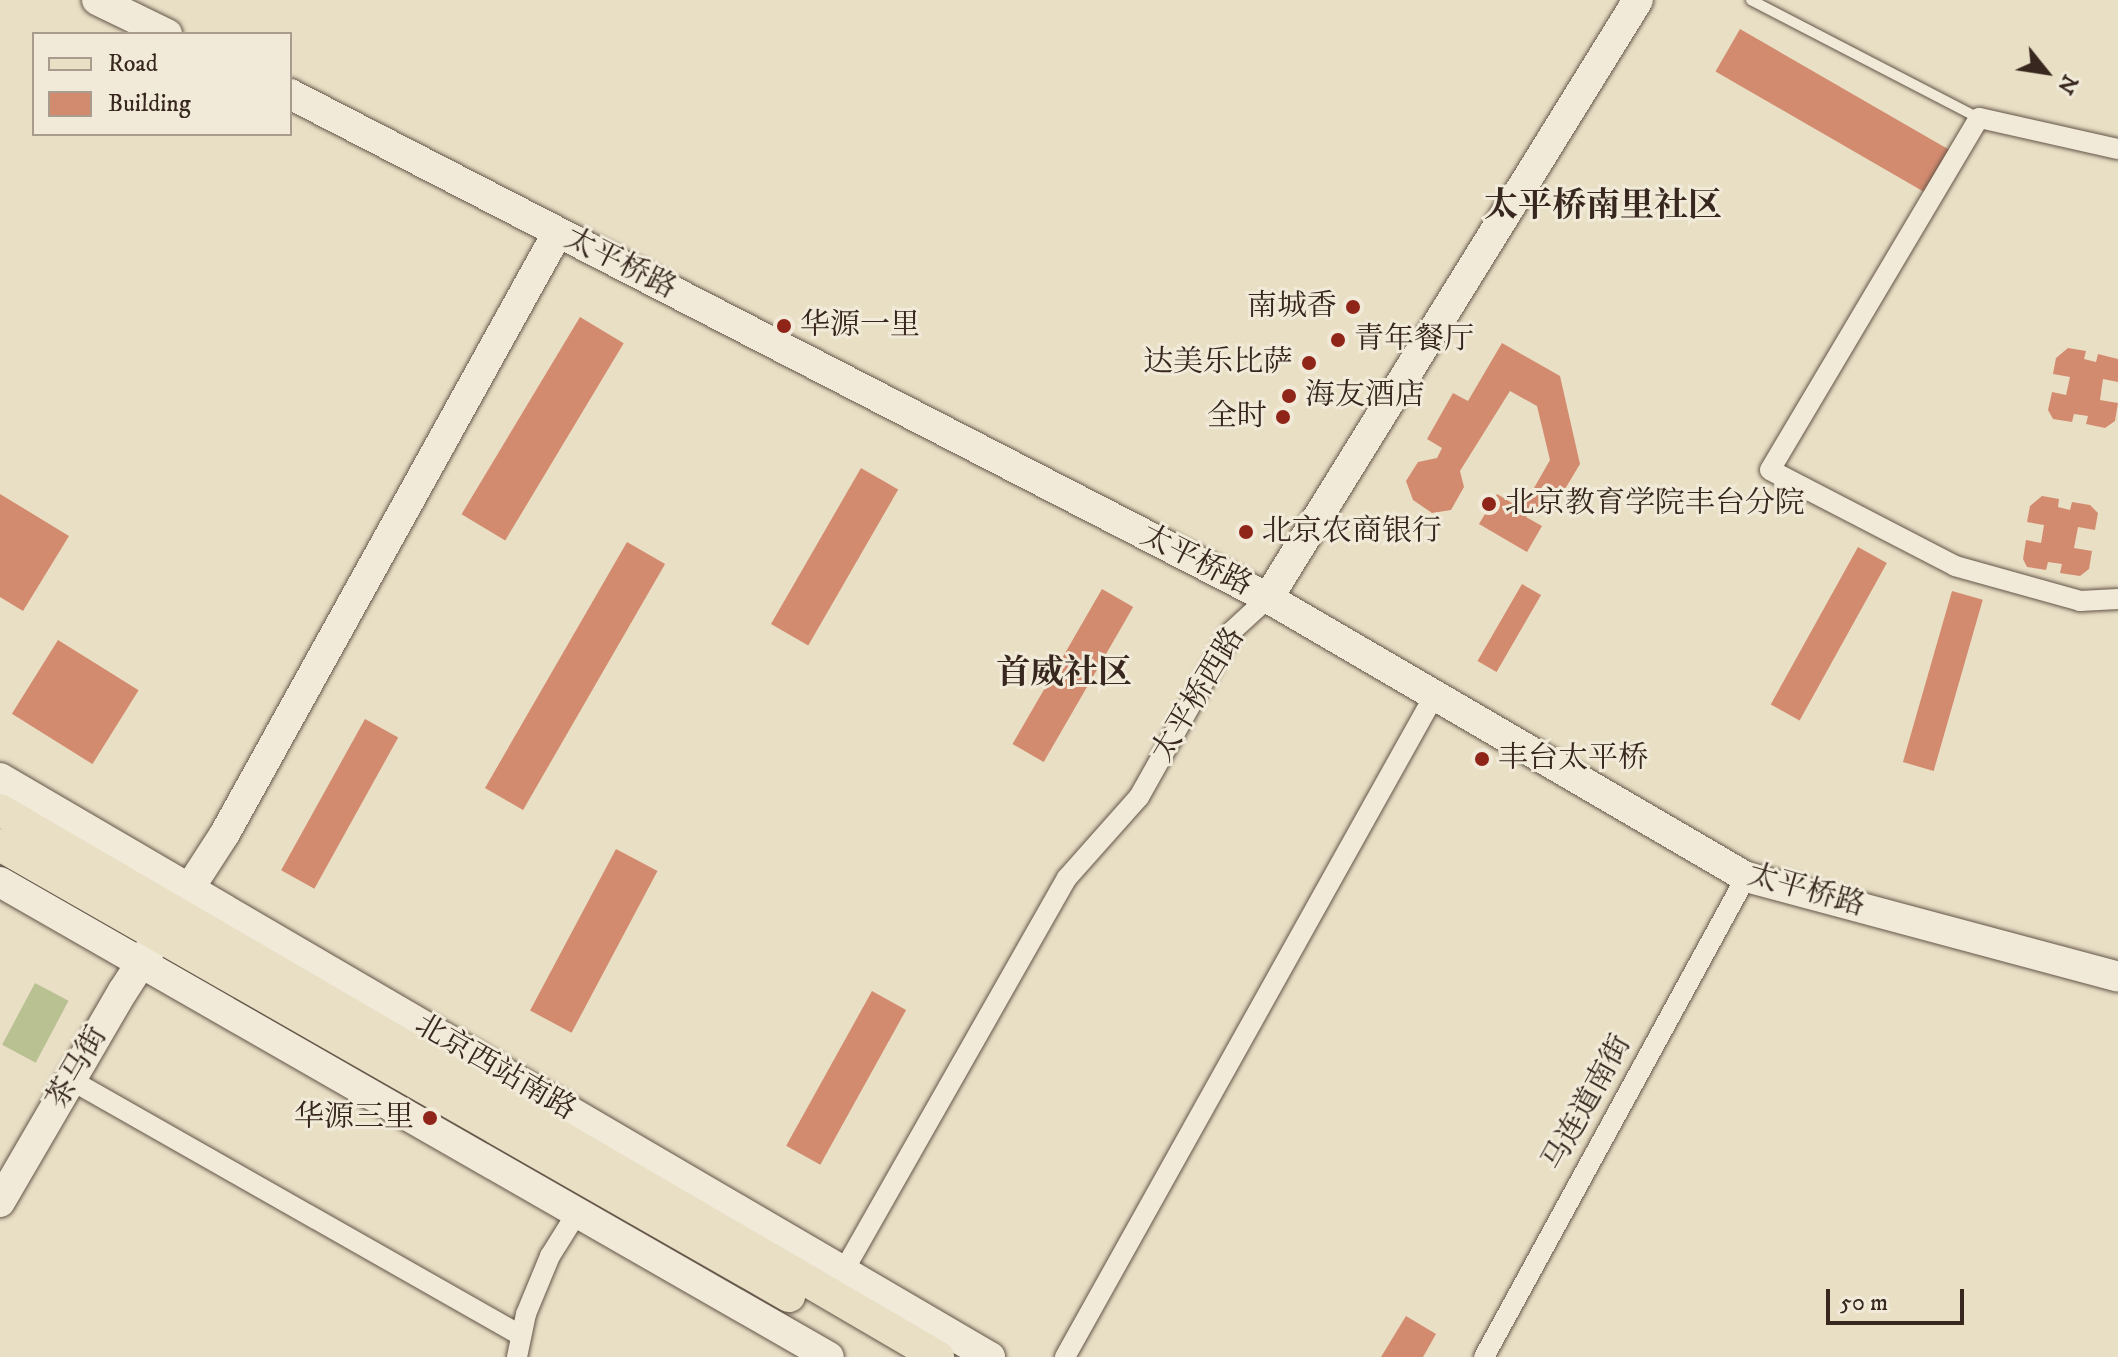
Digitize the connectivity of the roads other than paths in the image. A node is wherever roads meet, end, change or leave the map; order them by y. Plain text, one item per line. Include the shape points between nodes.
1 (97, 0) edge
2 (1638, 0) edge
3 (1751, 0) edge
4 (163, 32) edge
5 (292, 95) edge
6 (1979, 118) junction
7 (2118, 149) edge
8 (558, 232) junction
9 (1268, 598) junction
10 (2118, 599) edge
11 (1434, 696) junction
12 (0, 778) edge
13 (0, 810) edge
14 (0, 845) edge
15 (1746, 877) junction
16 (0, 882) edge
17 (168, 925) junction
18 (2118, 977) edge
19 (71, 1080) junction
20 (0, 1202) edge
21 (577, 1213) junction
22 (843, 1272) junction
23 (520, 1335) junction
24 (517, 1357) edge
25 (829, 1357) edge
26 (895, 1357) edge
27 (938, 1357) edge
28 (990, 1357) edge
29 (1065, 1357) edge
30 (1484, 1357) edge

1 - 4 street
2 - 9 street, 太平桥西路
3 - 6 lane
5 - 8 street, 太平桥路
6 - 7 street
6 - 10 street via 1770,470 1955,566 2080,601
8 - 9 street, 太平桥路
8 - 17 street, 茶马街
9 - 11 street, 太平桥路
9 - 22 street, 太平桥西路 via 1232,631 1139,797 1067,878
11 - 15 street, 太平桥路
11 - 29 street
12 - 17 street, 北京西站南路
13 - 17 main road, 北京西站南路
14 - 17 main road, 北京西站南路
15 - 18 street, 太平桥路
15 - 30 street, 马连道南街
16 - 17 street, 北京西站南路
17 - 19 street, 茶马街
17 - 21 street, 北京西站南路
17 - 22 street, 北京西站南路
17 - 26 main road, 北京西站南路
17 - 27 main road, 北京西站南路
19 - 20 street, 茶马街
19 - 23 street
21 - 23 street via 550,1256
21 - 25 street, 北京西站南路
22 - 28 street, 北京西站南路
23 - 24 street

